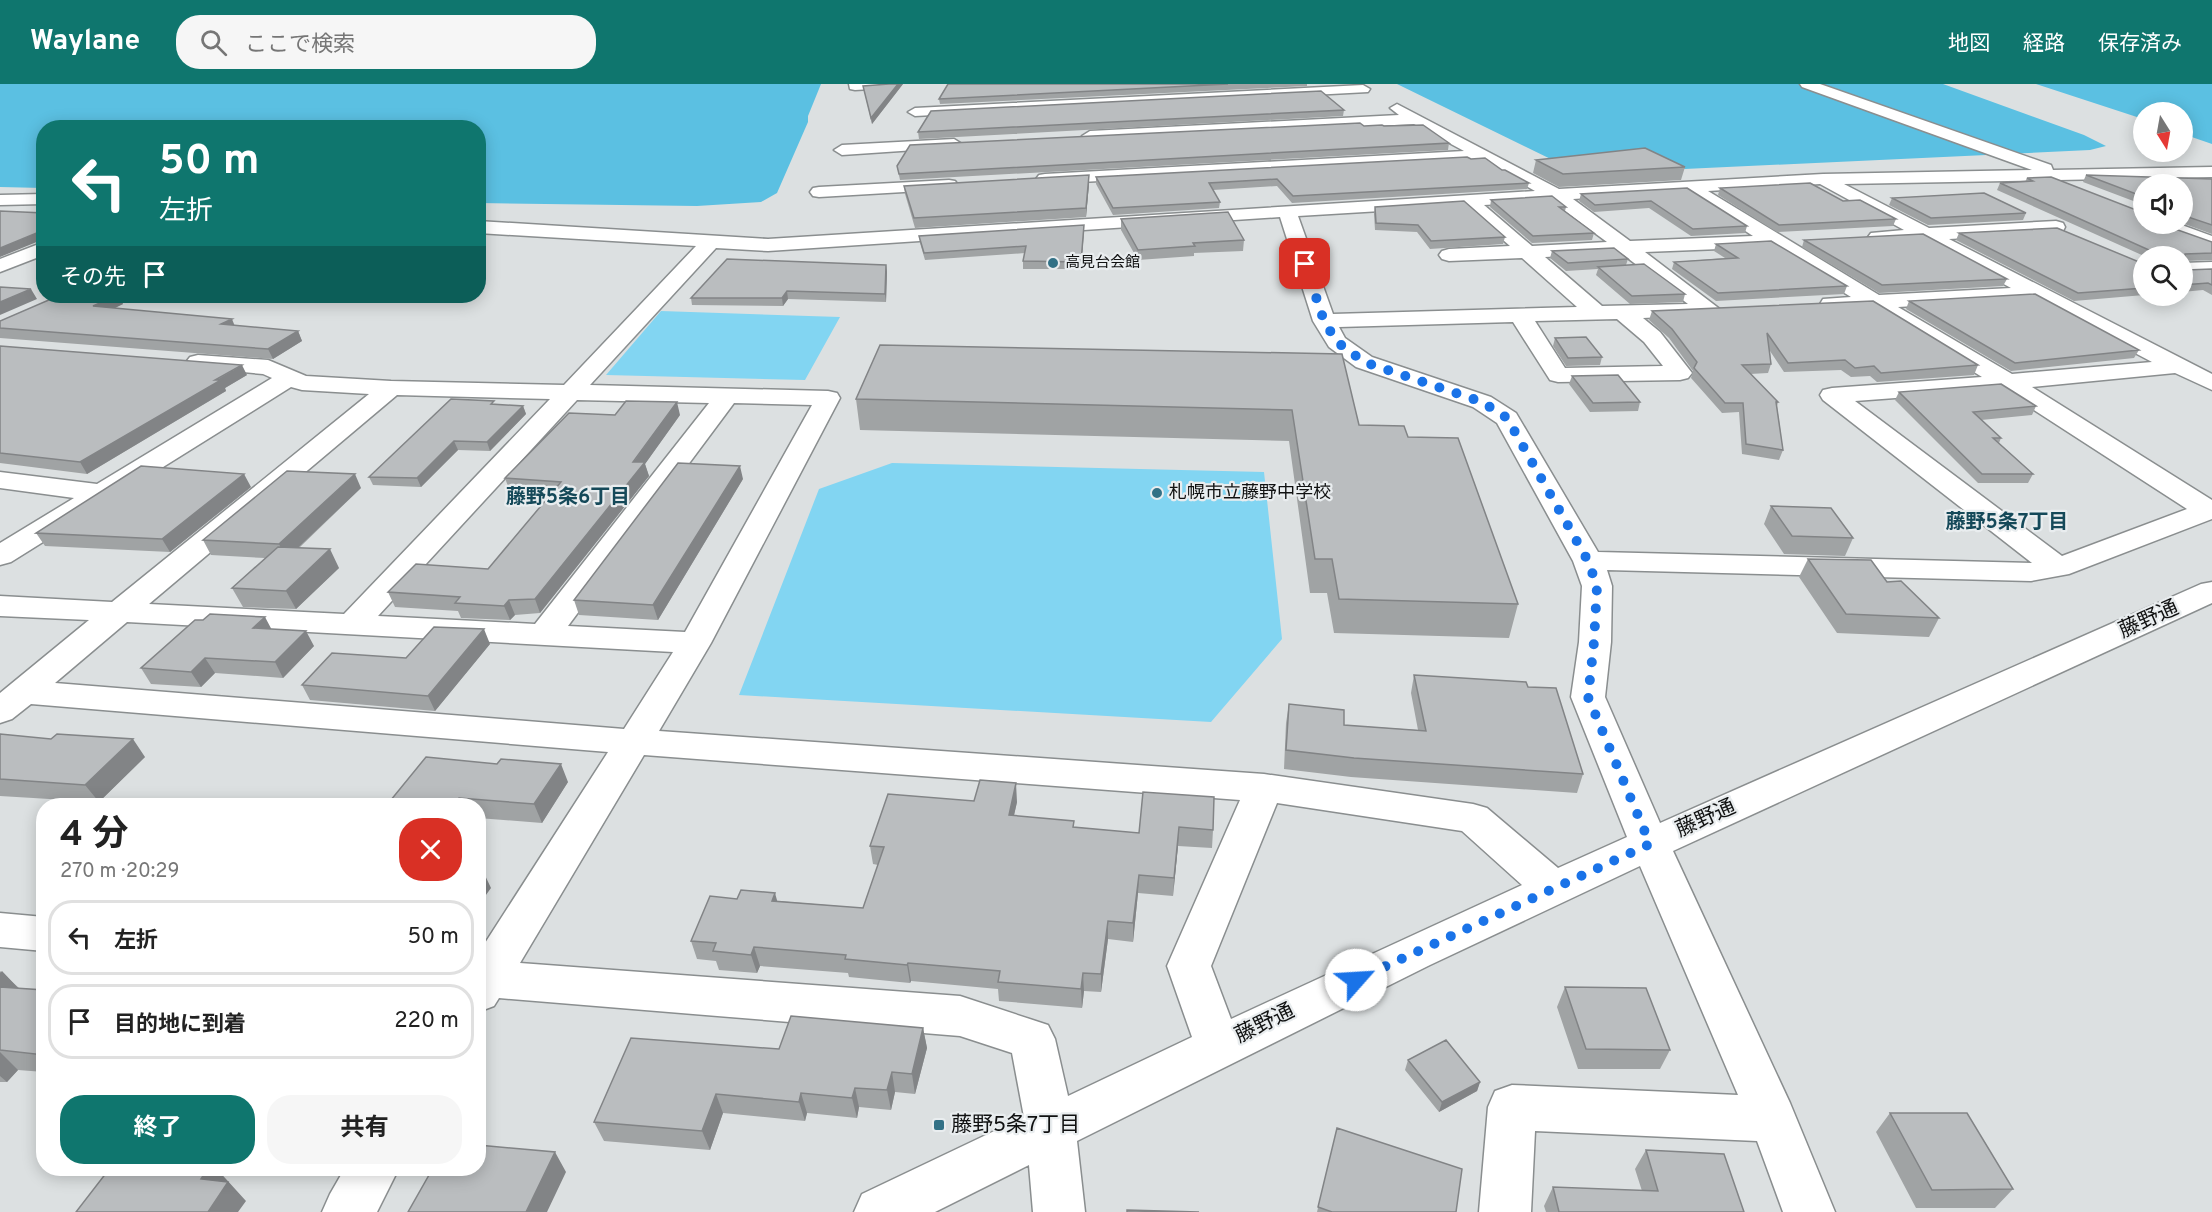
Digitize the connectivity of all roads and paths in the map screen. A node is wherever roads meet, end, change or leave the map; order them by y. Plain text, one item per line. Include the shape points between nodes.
1 (888, 84) edge
2 (1807, 84) edge
3 (855, 86) dead end
4 (1359, 86) edge
5 (1039, 98) junction
6 (915, 112) dead end
7 (1417, 119) junction
8 (1052, 121) edge
9 (1074, 137) edge
10 (969, 143) edge
11 (842, 150) dead end
12 (1481, 155) junction
13 (1073, 157) edge
14 (1305, 164) junction
15 (2212, 172) edge
16 (2155, 173) joint
17 (2051, 175) junction
18 (1084, 177) junction
19 (1949, 177) junction
20 (1319, 179) edge
21 (1823, 179) junction
22 (1027, 180) edge
23 (969, 184) edge
24 (1688, 186) junction
25 (819, 192) dead end
26 (1981, 192) edge
27 (2088, 193) edge
28 (1554, 194) junction
29 (36, 199) edge
30 (0, 200) edge
31 (1468, 200) junction
32 (1287, 211) junction
33 (2024, 212) edge
34 (1110, 222) junction
35 (486, 228) edge
36 (2189, 234) edge
37 (1927, 235) junction
38 (1857, 238) edge
39 (1809, 240) edge
40 (1774, 241) junction
41 (711, 242) junction
42 (2212, 243) edge
43 (1629, 247) junction
44 (36, 251) edge
45 (1528, 252) junction
46 (1449, 255) dead end
47 (0, 266) edge
48 (2212, 268) edge
49 (2193, 269) edge
50 (2036, 293) junction
51 (1875, 303) junction
52 (1816, 305) edge
53 (1734, 309) edge
54 (1710, 310) junction
55 (1622, 312) junction
56 (1598, 313) junction
57 (1520, 315) junction
58 (1324, 321) junction
59 (175, 360) edge
60 (2180, 366) junction
61 (290, 377) junction
62 (2008, 382) junction
63 (2212, 383) edge
64 (390, 388) junction
65 (568, 392) junction
66 (728, 395) junction
67 (0, 480) edge
68 (100, 493) junction
69 (2210, 510) edge
70 (0, 556) edge
71 (1588, 561) junction
72 (2058, 568) junction
73 (2212, 591) edge
74 (0, 606) edge
75 (119, 613) junction
76 (354, 623) junction
77 (545, 634) junction
78 (695, 643) junction
79 (12, 701) edge
80 (635, 742) junction
81 (1264, 788) junction
82 (1650, 844) junction
83 (1553, 888) junction
84 (0, 930) edge
85 (36, 933) edge
86 (486, 975) edge
87 (486, 983) edge
88 (1219, 1047) junction
89 (1773, 1119) junction
90 (1051, 1129) junction
91 (369, 1176) edge
92 (348, 1212) edge
93 (880, 1212) edge
94 (1059, 1212) edge
95 (1505, 1212) edge
96 (1809, 1212) edge

1 - 3 street
2 - 17 street via 2030,162
4 - 5 street
4 - 7 street
5 - 6 street
5 - 8 street
7 - 9 street
7 - 12 street
10 - 11 street
12 - 14 street
12 - 28 street
13 - 18 street
14 - 18 street
14 - 20 street
15 - 16 street
16 - 17 street
17 - 19 street
17 - 27 street
18 - 22 street
18 - 34 street
19 - 21 street
19 - 26 street
21 - 24 street
21 - 37 street
23 - 25 street
24 - 28 street
24 - 40 street
28 - 31 street
28 - 43 street
29 - 30 street
31 - 32 street via 1340,200
31 - 45 street
32 - 34 street
32 - 58 street
33 - 37 street via 2062,229
34 - 41 street via 768,245
35 - 41 street
36 - 42 street
37 - 38 street
37 - 50 street
39 - 40 street
40 - 43 street
40 - 51 street
41 - 65 street
43 - 45 street
43 - 54 street
44 - 47 street
45 - 46 street
45 - 56 street
48 - 49 street
50 - 51 street
50 - 60 street
51 - 52 street
51 - 62 street
53 - 54 street
54 - 55 street
55 - 56 street
55 - 57 street via 1652,337 1680,373 1558,375
56 - 57 street
57 - 58 street
58 - 71 street via 1337,342 1364,362 1482,402 1507,418
59 - 61 street via 268,367
60 - 62 street
60 - 63 street
61 - 64 street via 302,383
61 - 68 street
62 - 69 street
62 - 72 street via 1832,395
64 - 65 street
64 - 75 street
65 - 66 street
65 - 76 street
66 - 77 street
66 - 78 street via 828,398
67 - 68 street
68 - 70 street
69 - 72 street
71 - 72 street via 2031,572
71 - 82 street via 1597,586 1588,697
73 - 82 street, 藤野通
74 - 75 street
75 - 76 street
75 - 79 street
76 - 77 street
77 - 78 street
78 - 80 street
79 - 80 street
80 - 81 street
80 - 86 street
81 - 83 street via 1473,818
81 - 88 street via 1189,966
82 - 83 street, 藤野通
82 - 89 street
83 - 88 street, 藤野通
84 - 85 street
87 - 90 street via 960,1016 1032,1039
88 - 90 street, 藤野通
89 - 95 street via 1512,1107
89 - 96 street
90 - 93 street, 藤野通
90 - 94 street
91 - 92 street

